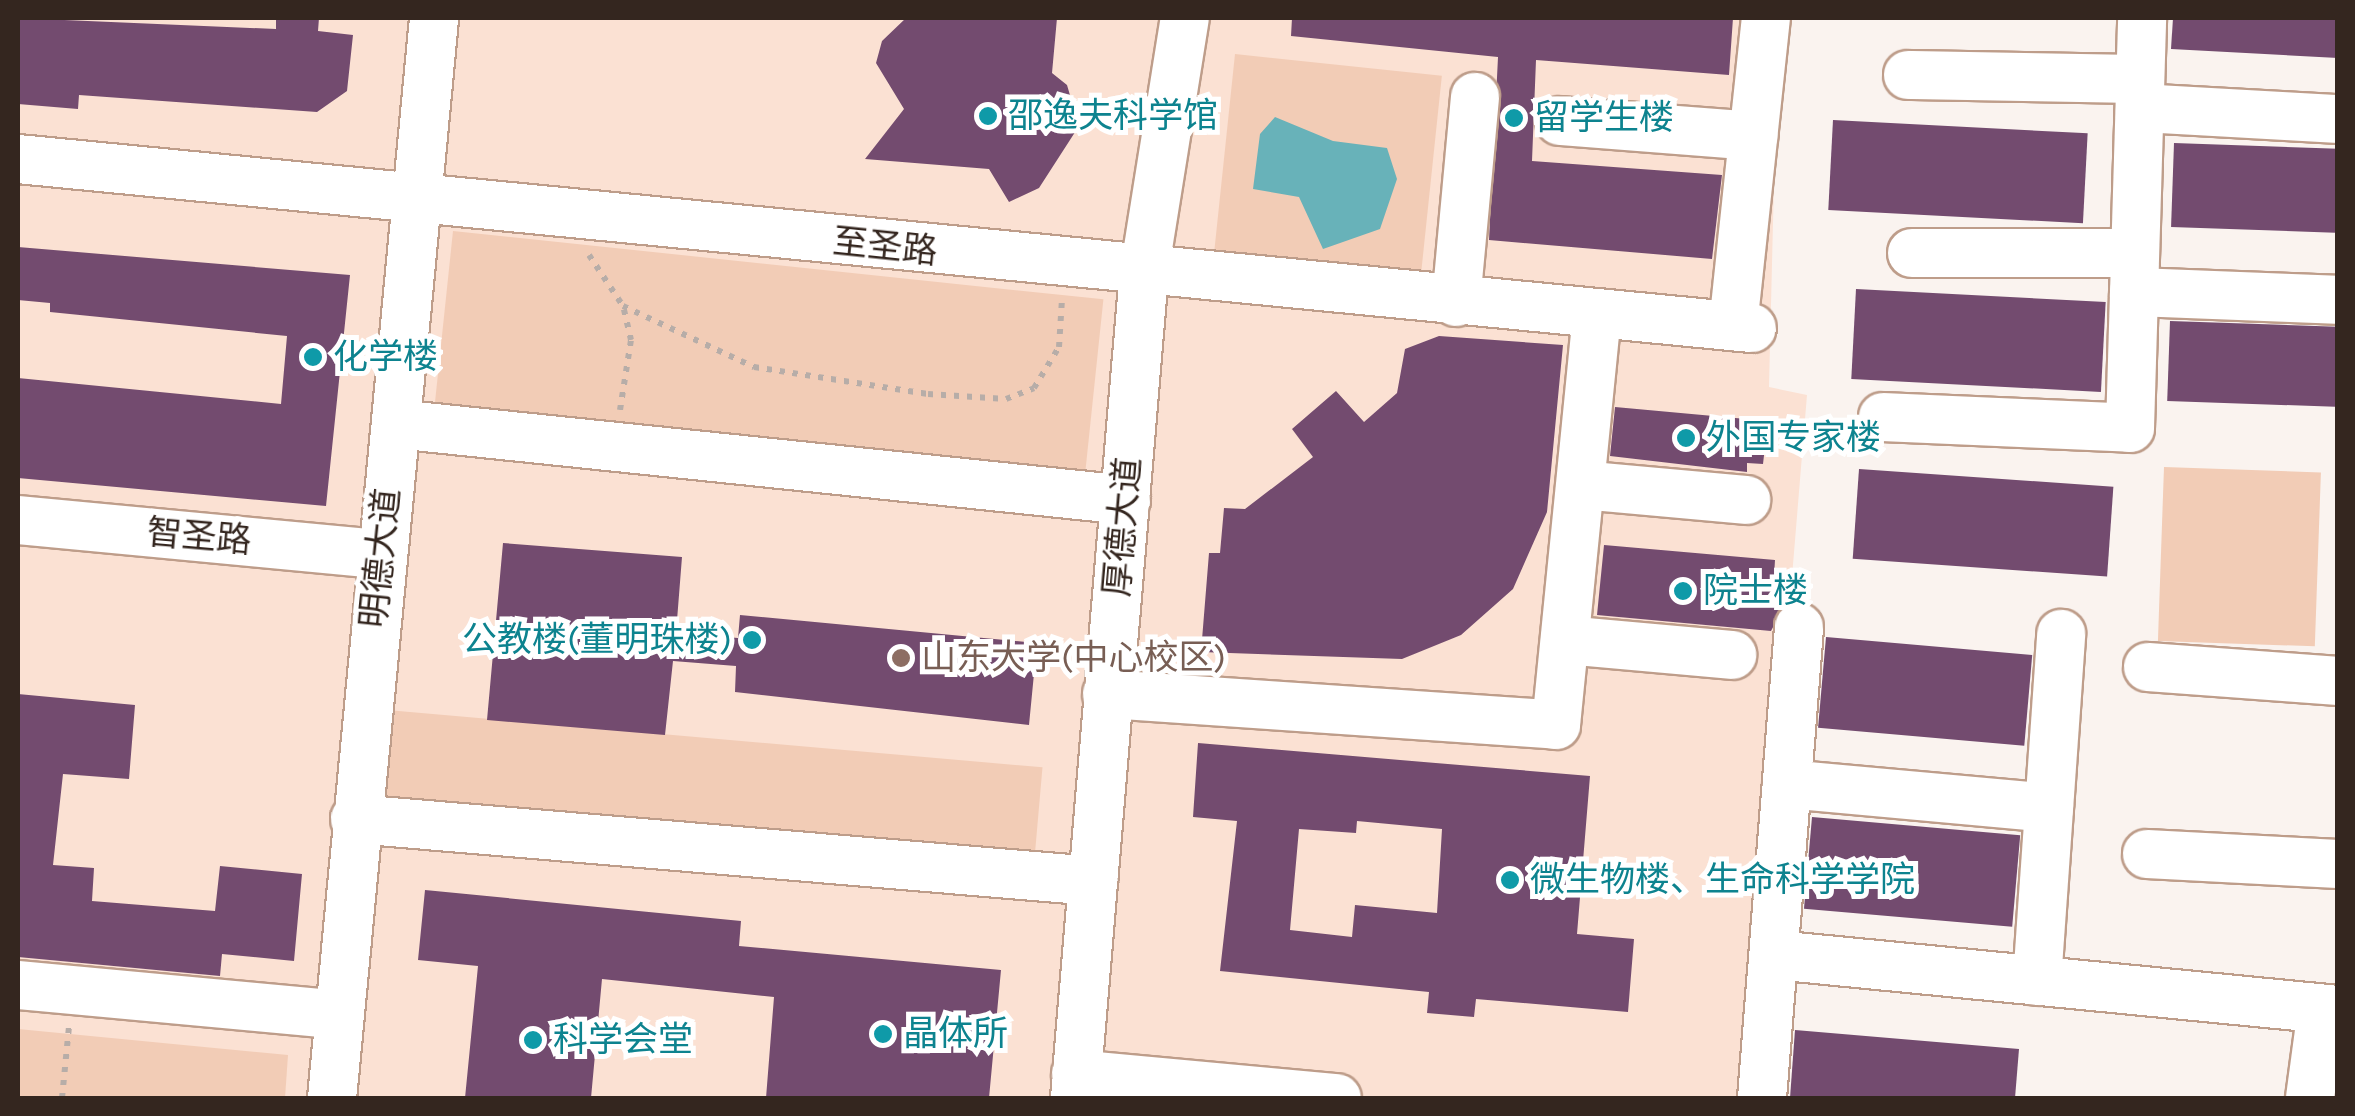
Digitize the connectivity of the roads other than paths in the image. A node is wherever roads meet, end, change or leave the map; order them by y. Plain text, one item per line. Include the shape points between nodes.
1 (434, 18) edge
2 (1185, 18) edge
3 (1766, 18) edge
4 (2142, 18) edge
5 (1908, 75) dead end
6 (2140, 93) junction
7 (1475, 97) dead end
8 (2338, 120) edge
9 (1560, 122) dead end
10 (1754, 136) junction
11 (18, 159) edge
12 (418, 197) junction
13 (1912, 252) dead end
14 (1144, 273) junction
15 (2135, 273) junction
16 (2338, 300) edge
17 (1456, 302) junction
18 (1597, 314) junction
19 (1883, 417) dead end
20 (396, 424) junction
21 (1581, 485) junction
22 (1126, 500) junction
23 (1746, 500) dead end
24 (18, 520) edge
25 (380, 554) junction
26 (1799, 627) dead end
27 (2061, 634) dead end
28 (1565, 640) junction
29 (1732, 655) dead end
30 (2148, 667) dead end
31 (2338, 681) edge
32 (1107, 694) junction
33 (1787, 784) junction
34 (2049, 808) junction
35 (355, 819) junction
36 (2148, 854) dead end
37 (2338, 864) edge
38 (1094, 881) junction
39 (1775, 955) junction
40 (2037, 981) junction
41 (18, 985) edge
42 (2330, 1010) edge
43 (338, 1015) junction
44 (1075, 1086) edge
45 (332, 1098) edge
46 (1337, 1098) edge
47 (1762, 1098) edge
48 (2310, 1098) edge

1 - 12 street, 明德大道
2 - 14 street, 厚德大道
3 - 10 street
4 - 6 street
5 - 6 street
6 - 8 street
6 - 15 street
7 - 17 street
9 - 10 street
10 - 18 street, 至圣路 via 1742,327
11 - 12 street, 至圣路
12 - 14 street, 至圣路
12 - 20 street, 明德大道
13 - 15 street
14 - 17 street, 至圣路
14 - 22 street, 厚德大道
15 - 16 street
15 - 19 street via 2130,428
17 - 18 street, 至圣路
18 - 21 street
20 - 22 street
20 - 25 street, 明德大道
21 - 23 street
21 - 28 street
22 - 32 street, 厚德大道
24 - 25 street, 智圣路
25 - 35 street, 明德大道
26 - 33 street
27 - 34 street
28 - 29 street
28 - 32 street via 1556,725
30 - 31 street
32 - 38 street, 厚德大道
33 - 34 street
33 - 39 street
34 - 40 street
35 - 38 street
35 - 43 street, 明德大道
36 - 37 street
38 - 44 street, 厚德大道
39 - 40 street
39 - 47 street
40 - 42 street
41 - 43 street
42 - 48 street
43 - 45 street, 明德大道
44 - 46 street

